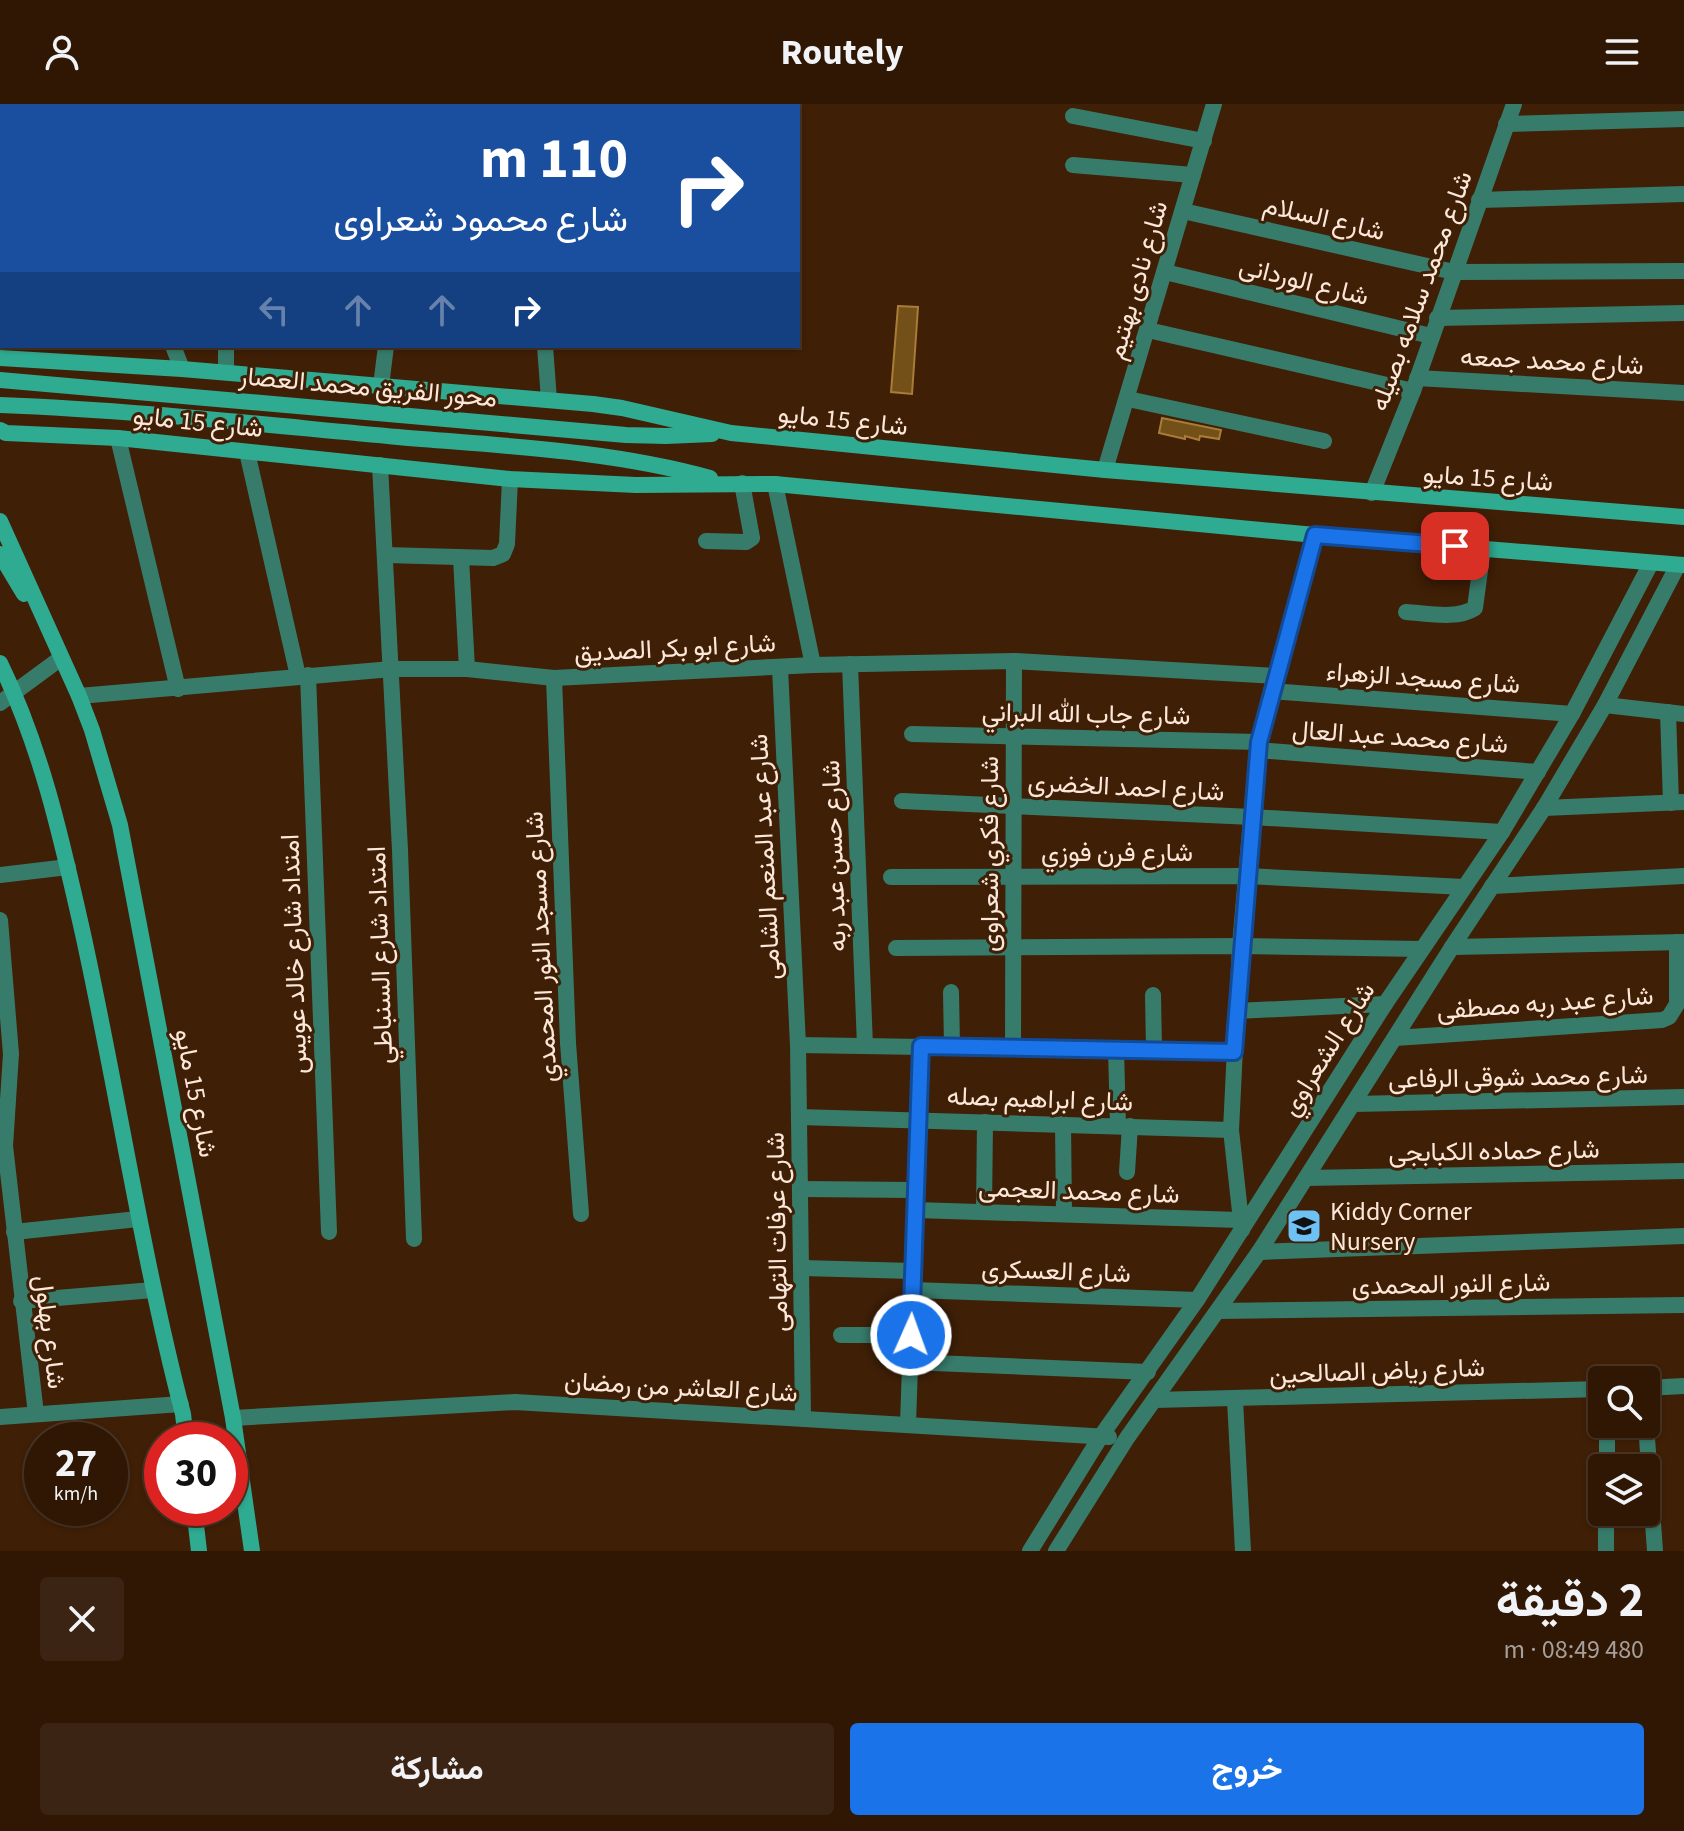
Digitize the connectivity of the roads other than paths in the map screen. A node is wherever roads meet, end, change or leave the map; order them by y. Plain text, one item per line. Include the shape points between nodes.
1 (1214, 104) edge
2 (1514, 104) edge
3 (1073, 116) dead end
4 (1684, 119) edge
5 (1506, 124) junction
6 (1204, 141) junction
7 (1073, 165) dead end
8 (1193, 175) junction
9 (1684, 194) edge
10 (1479, 200) junction
11 (1183, 211) junction
12 (1684, 271) edge
13 (1165, 272) junction
14 (1454, 272) junction
15 (1684, 313) edge
16 (1437, 318) junction
17 (1148, 330) junction
18 (1431, 336) junction
19 (174, 348) edge
20 (226, 348) edge
21 (386, 348) edge
22 (545, 348) edge
23 (3, 360) edge
24 (182, 369) junction
25 (226, 372) junction
26 (0, 380) edge
27 (1415, 385) junction
28 (381, 386) junction
29 (1684, 393) edge
30 (1128, 399) junction
31 (549, 400) junction
32 (0, 405) edge
33 (731, 433) junction
34 (2, 434) edge
35 (118, 438) junction
36 (1324, 441) dead end
37 (247, 452) junction
38 (380, 465) junction
39 (1105, 470) junction
40 (510, 479) junction
41 (733, 483) junction
42 (775, 484) junction
43 (1372, 493) junction
44 (1684, 517) edge
45 (0, 521) edge
46 (1315, 535) junction
47 (706, 541) dead end
48 (1483, 548) junction
49 (0, 554) edge
50 (386, 555) junction
51 (461, 558) junction
52 (1651, 563) junction
53 (1681, 565) edge
54 (1406, 612) dead end
55 (61, 658) junction
56 (1014, 661) junction
57 (0, 663) edge
58 (850, 664) junction
59 (813, 665) junction
60 (780, 668) junction
61 (392, 669) junction
62 (467, 669) junction
63 (303, 676) junction
64 (554, 678) junction
65 (1273, 683) junction
66 (178, 689) junction
67 (79, 696) junction
68 (7, 698) edge
69 (1605, 705) junction
70 (1676, 713) edge
71 (1572, 714) junction
72 (912, 734) dead end
73 (1013, 735) junction
74 (1258, 746) junction
75 (1538, 772) junction
76 (902, 801) dead end
77 (1678, 803) edge
78 (1013, 805) junction
79 (1544, 808) junction
80 (1252, 817) junction
81 (1502, 832) junction
82 (68, 867) junction
83 (0, 875) edge
84 (1013, 876) junction
85 (1247, 876) junction
86 (1684, 876) edge
87 (891, 877) dead end
88 (1492, 886) junction
89 (1464, 887) junction
90 (0, 920) edge
91 (1680, 942) edge
92 (1240, 946) junction
93 (1013, 947) junction
94 (1452, 947) junction
95 (896, 948) dead end
96 (1421, 949) junction
97 (951, 992) dead end
98 (1153, 995) dead end
99 (1385, 1004) junction
100 (1236, 1011) junction
101 (1395, 1038) junction
102 (798, 1045) junction
103 (865, 1046) junction
104 (921, 1046) junction
105 (952, 1046) junction
106 (1013, 1047) junction
107 (1116, 1049) junction
108 (1154, 1049) junction
109 (1234, 1052) junction
110 (1684, 1097) edge
111 (1353, 1104) junction
112 (799, 1117) junction
113 (919, 1120) junction
114 (985, 1122) junction
115 (1063, 1124) junction
116 (1124, 1126) junction
117 (1231, 1130) junction
118 (2, 1146) edge
119 (1684, 1171) edge
120 (1127, 1172) dead end
121 (1306, 1178) junction
122 (801, 1189) junction
123 (916, 1190) junction
124 (915, 1210) junction
125 (984, 1212) junction
126 (581, 1214) dead end
127 (1064, 1214) junction
128 (138, 1219) junction
129 (1241, 1225) junction
130 (14, 1232) junction
131 (329, 1232) dead end
132 (1684, 1236) edge
133 (414, 1239) dead end
134 (1259, 1252) junction
135 (802, 1268) junction
136 (913, 1271) junction
137 (153, 1290) junction
138 (913, 1290) junction
139 (1197, 1300) junction
140 (21, 1301) junction
141 (1684, 1305) edge
142 (1218, 1311) junction
143 (841, 1335) dead end
144 (911, 1335) junction
145 (910, 1362) junction
146 (1148, 1372) junction
147 (1684, 1386) edge
148 (1660, 1387) edge
149 (1588, 1389) edge
150 (1154, 1400) junction
151 (1235, 1400) junction
152 (181, 1404) junction
153 (36, 1414) junction
154 (0, 1417) edge
155 (233, 1418) junction
156 (803, 1418) junction
157 (184, 1422) edge
158 (908, 1424) junction
159 (1101, 1436) junction
160 (1127, 1438) junction
161 (1647, 1438) edge
162 (196, 1526) edge
163 (1606, 1526) edge
164 (199, 1551) edge
165 (252, 1551) edge
166 (1030, 1551) edge
167 (1056, 1551) edge
168 (1243, 1551) edge
169 (1606, 1551) edge
170 (1655, 1551) edge

1 - 6 street, شارع نادى بهتيم
2 - 5 street, شارع محمد سلامه بصيله
3 - 6 street
4 - 5 street
5 - 10 street, شارع محمد سلامه بصيله
6 - 8 street, شارع نادى بهتيم
7 - 8 street
8 - 11 street, شارع نادى بهتيم
9 - 10 street
10 - 14 street, شارع محمد سلامه بصيله
11 - 13 street, شارع نادى بهتيم
11 - 14 street, شارع السلام
12 - 14 street, شارع السلام
13 - 17 street, شارع نادى بهتيم
13 - 18 street, شارع الوردانى
14 - 16 street, شارع محمد سلامه بصيله
15 - 16 street
16 - 18 street, شارع محمد سلامه بصيله
17 - 27 street, شارع محمد جمعه
17 - 30 street, شارع نادى بهتيم
18 - 27 street, شارع محمد سلامه بصيله
19 - 24 street
20 - 25 street
21 - 28 street
22 - 31 street
23 - 24 main road, شارع 15 مايو
24 - 25 main road, شارع 15 مايو
25 - 28 main road, شارع 15 مايو
26 - 33 main road, محور الفريق محمد العصار via 626,435
27 - 29 street, شارع محمد جمعه
27 - 43 street, شارع محمد سلامه بصيله
28 - 31 main road, شارع 15 مايو
30 - 36 street
30 - 39 street, شارع نادى بهتيم
31 - 33 main road, شارع 15 مايو via 622,408
32 - 41 main road, محور الفريق محمد العصار via 562,453
33 - 39 main road, شارع 15 مايو
34 - 35 main road, شارع 15 مايو
35 - 37 main road, شارع 15 مايو
35 - 66 street
37 - 38 main road, شارع 15 مايو
37 - 63 street, امتداد شارع خالد عويس
38 - 40 main road, شارع 15 مايو
38 - 50 street, امتداد شارع السنباطي
39 - 43 main road, شارع 15 مايو
40 - 41 main road, شارع 15 مايو
40 - 51 street via 503,554
41 - 42 main road, شارع 15 مايو
41 - 47 street via 752,538
42 - 46 main road, شارع 15 مايو
42 - 59 street
43 - 44 main road, شارع 15 مايو
45 - 55 main road, شارع 15 مايو
46 - 48 main road, شارع 15 مايو
46 - 65 street
48 - 52 main road, شارع 15 مايو
48 - 54 street via 1471,612
49 - 55 main road
50 - 51 street
50 - 61 street, امتداد شارع السنباطي
51 - 62 street
52 - 53 main road, شارع 15 مايو
52 - 71 street, شارع الشعراوي
53 - 69 street, شارع الشعراوي
55 - 67 main road, شارع 15 مايو
55 - 68 street
56 - 58 street, شارع ابو بكر الصديق
56 - 65 street, شارع ابو بكر الصديق
56 - 73 street, شارع فكري شعراوى
57 - 68 main road
58 - 59 street, شارع ابو بكر الصديق
58 - 103 street, شارع حسن عبد ربه
59 - 60 street, شارع ابو بكر الصديق
60 - 64 street, شارع ابو بكر الصديق
60 - 102 street, شارع عبد المنعم الشامى
61 - 62 street, شارع ابو بكر الصديق
61 - 63 street, شارع ابو بكر الصديق
61 - 133 street, امتداد شارع السنباطي
62 - 64 street, شارع ابو بكر الصديق
63 - 66 street, شارع ابو بكر الصديق
63 - 131 street, امتداد شارع خالد عويس
64 - 126 street, شارع مسجد النور المحمدي via 568,1043
65 - 71 street, شارع مسجد الزهراء
65 - 74 street
66 - 67 street, شارع ابو بكر الصديق
67 - 155 main road, شارع 15 مايو via 131,874
68 - 82 main road via 44,773
69 - 70 street
69 - 79 street, شارع الشعراوي
70 - 77 street
71 - 75 street, شارع الشعراوي
72 - 73 street, شارع جاب الله البراني
73 - 74 street, شارع جاب الله البراني
73 - 78 street, شارع فكري شعراوى
74 - 75 street, شارع محمد عبد العال
74 - 80 street
75 - 81 street, شارع الشعراوي
76 - 78 street, شارع احمد الخضرى
77 - 79 street
78 - 80 street, شارع احمد الخضرى
78 - 84 street, شارع فكري شعراوى
79 - 88 street, شارع الشعراوي
80 - 81 street, شارع احمد الخضرى
80 - 85 street
81 - 89 street, شارع الشعراوي
82 - 83 street
82 - 128 main road
84 - 85 street, شارع فرن فوزي
84 - 87 street, شارع فرن فوزي
84 - 93 street, شارع فكري شعراوى
85 - 89 street, شارع فرن فوزي
85 - 92 street
86 - 88 street
88 - 94 street, شارع الشعراوي
89 - 96 street, شارع الشعراوي
90 - 118 street, شارع بهلول via 11,1054
91 - 94 street
91 - 101 street, شارع عبد ربه مصطفى via 1677,1004 1662,1020
92 - 93 street
92 - 96 street
92 - 100 street
93 - 95 street
93 - 106 street, شارع فكري شعراوى
94 - 101 street, شارع الشعراوي
96 - 99 street, شارع الشعراوي
97 - 105 street
98 - 108 street
99 - 100 street
99 - 129 street, شارع الشعراوي
100 - 109 street
101 - 111 street, شارع الشعراوي
102 - 103 street
102 - 112 street, شارع عرفات التهامى
103 - 104 street
104 - 105 street
104 - 113 street
105 - 106 street
106 - 107 street
107 - 108 street
107 - 116 street
108 - 109 street
109 - 117 street
110 - 111 street, شارع محمد شوقى الرفاعى
111 - 121 street, شارع الشعراوي
112 - 113 street, شارع ابراهيم بصله
112 - 122 street, شارع عرفات التهامى
113 - 114 street, شارع ابراهيم بصله
113 - 123 street
114 - 115 street, شارع ابراهيم بصله
114 - 125 street
115 - 116 street, شارع ابراهيم بصله
115 - 127 street
116 - 117 street, شارع ابراهيم بصله
116 - 120 street
117 - 129 street
118 - 130 street, شارع بهلول
119 - 121 street, شارع حماده الكبابجى
121 - 134 street, شارع الشعراوي
122 - 123 street
122 - 135 street, شارع عرفات التهامى
123 - 124 street
124 - 125 street, شارع محمد العجمى
124 - 136 street
125 - 127 street, شارع محمد العجمى
127 - 129 street, شارع محمد العجمى
128 - 130 street
128 - 137 main road
129 - 139 street, شارع الشعراوي
130 - 140 street, شارع بهلول
132 - 134 street
134 - 142 street, شارع الشعراوي
135 - 136 street
135 - 156 street, شارع عرفات التهامى
136 - 138 street
137 - 140 street
137 - 152 main road
138 - 139 street, شارع العسكرى
138 - 144 street
139 - 146 street, شارع الشعراوي
140 - 153 street, شارع بهلول
141 - 142 street, شارع النور المحمدى
142 - 150 street, شارع الشعراوي
143 - 144 street
144 - 145 street
145 - 146 street
145 - 158 street
146 - 159 street, شارع الشعراوي
147 - 148 street
149 - 151 street, شارع رياض الصالحين
150 - 151 street, شارع رياض الصالحين
150 - 160 street, شارع الشعراوي
151 - 168 street
152 - 153 street
152 - 157 main road
153 - 154 street
155 - 156 street, شارع العاشر من رمضان via 515,1402
155 - 165 main road, شارع 15 مايو
156 - 158 street, شارع العاشر من رمضان
158 - 159 street, شارع العاشر من رمضان
159 - 160 street, شارع العاشر من رمضان
159 - 166 street, شارع الشعراوي
160 - 167 street, شارع الشعراوي
161 - 170 street
162 - 164 main road
163 - 169 street

